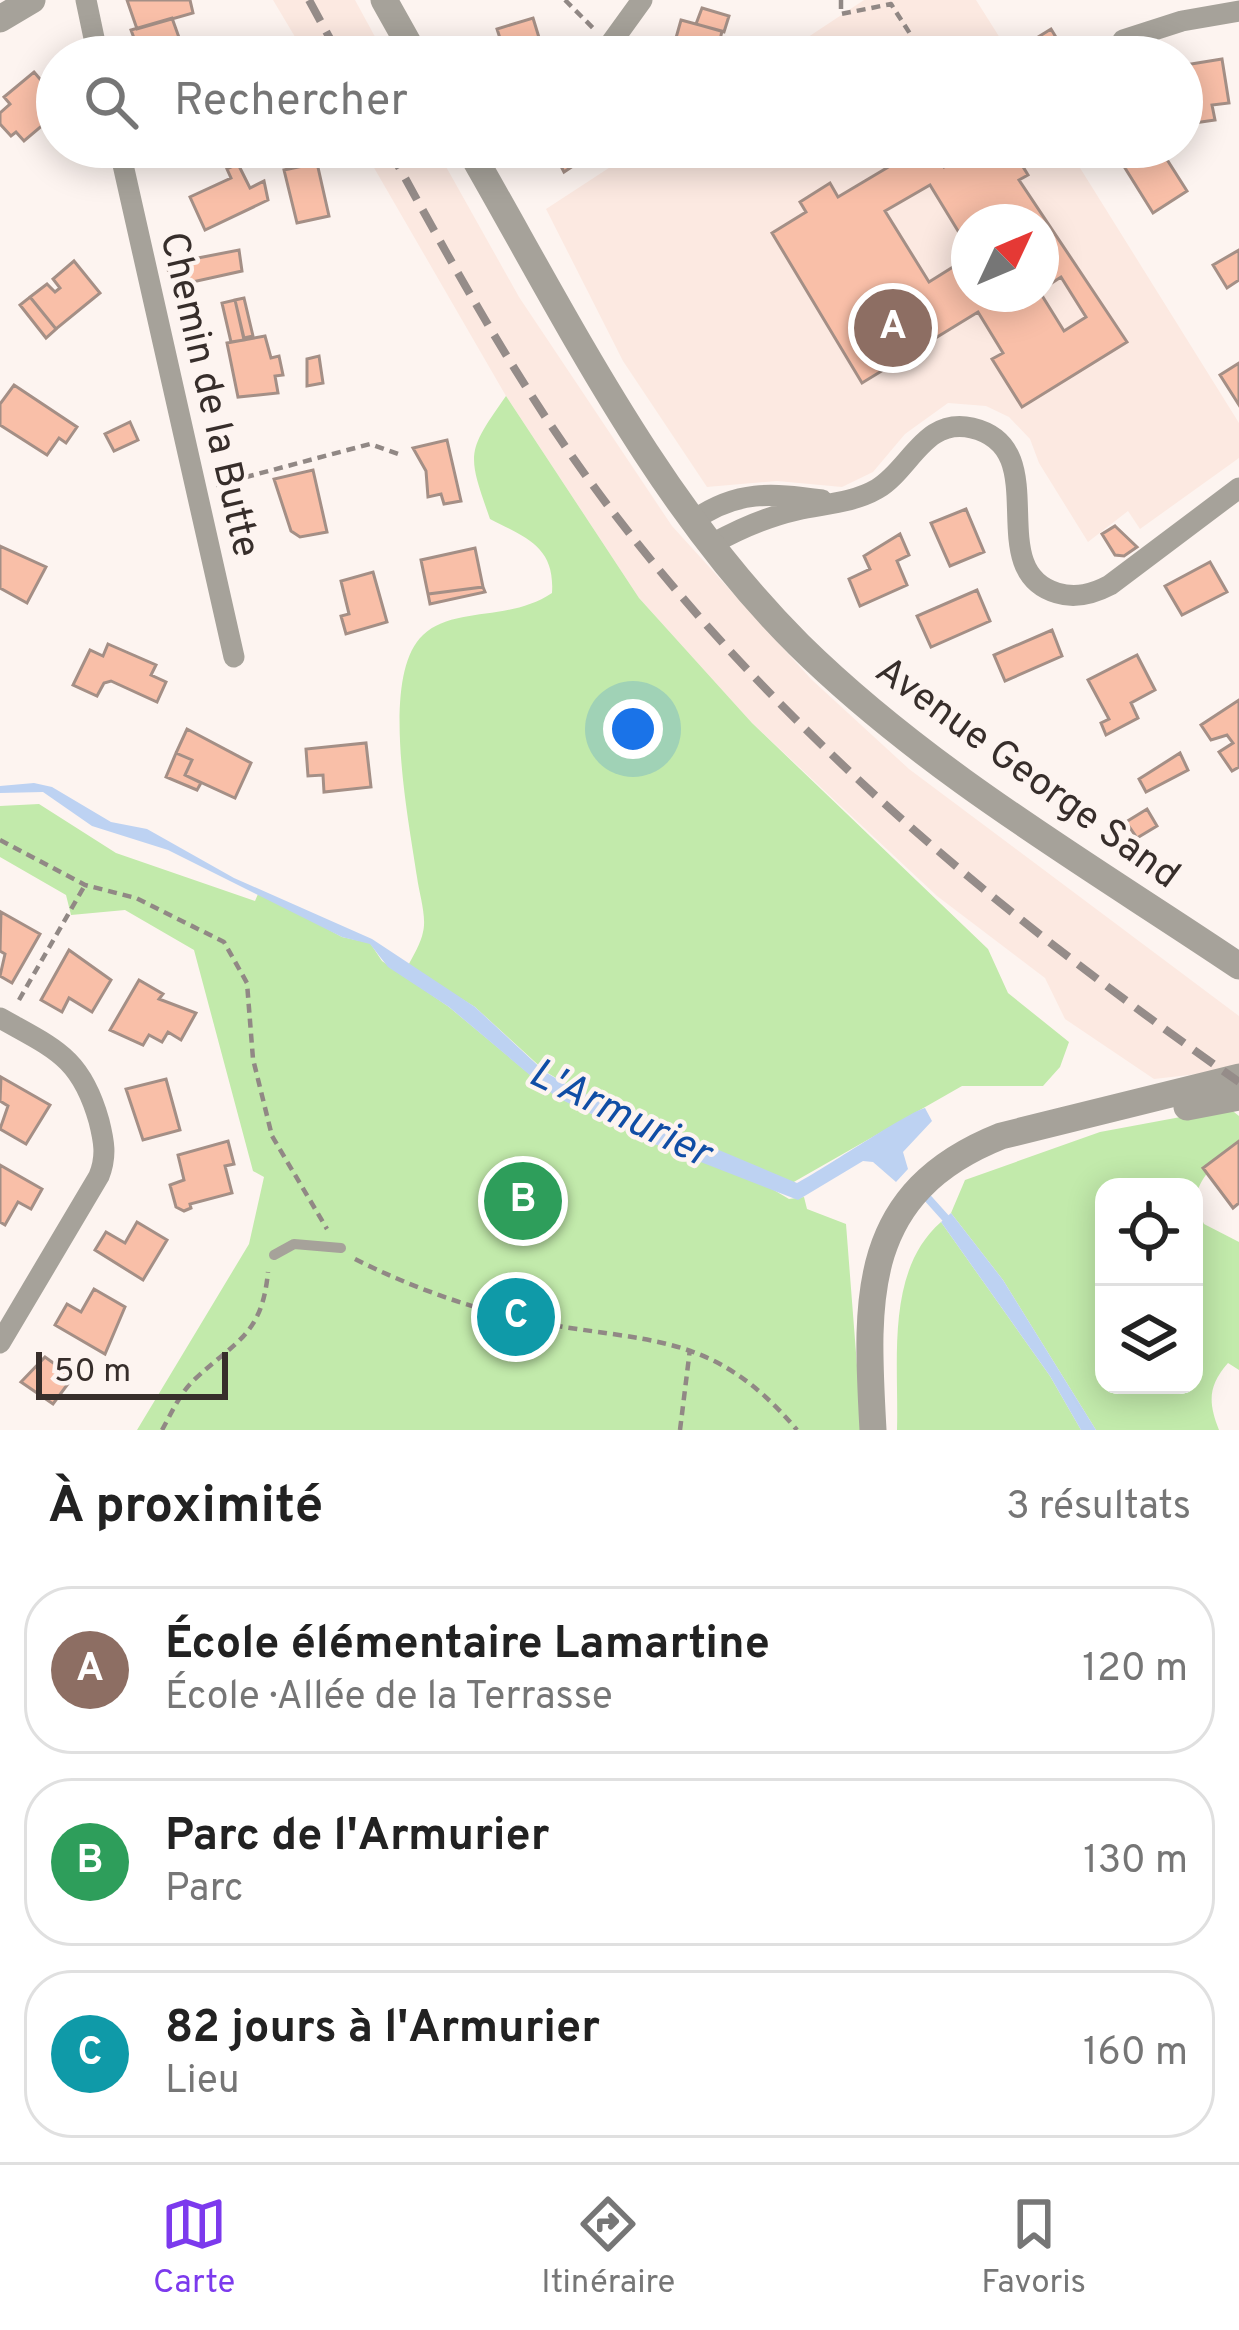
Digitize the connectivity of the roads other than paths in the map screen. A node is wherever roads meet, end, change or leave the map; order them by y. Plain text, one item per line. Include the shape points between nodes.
1 (32, 0) edge
2 (86, 0) edge
3 (384, 0) edge
4 (643, 0) edge
5 (1239, 11) edge
6 (0, 19) edge
7 (94, 36) edge
8 (404, 36) edge
9 (616, 36) edge
10 (1135, 36) edge
11 (124, 168) edge
12 (480, 168) edge
13 (1239, 488) edge
14 (834, 502) junction
15 (694, 520) junction
16 (712, 544) junction
17 (234, 657) dead end
18 (1239, 966) edge
19 (3, 1020) edge
20 (1239, 1077) edge
21 (1239, 1097) edge
22 (1075, 1118) junction
23 (341, 1248) road end
24 (274, 1256) road end
25 (0, 1343) edge
26 (873, 1430) edge

1 - 6 street
2 - 7 street
3 - 8 street
4 - 9 street
5 - 10 street
11 - 17 street, Chemin de la Butte
12 - 15 street, Avenue George Sand via 637,438
13 - 14 street via 1087,595 1059,593 1032,577 1021,556 1015,468 999,442 976,429 934,433 886,483
14 - 15 street via 758,493
14 - 16 street via 746,525
15 - 16 street, Avenue George Sand
16 - 18 street, Avenue George Sand via 797,643 921,751
19 - 25 street via 78,1068 105,1150 99,1176
20 - 22 street
21 - 22 street
22 - 26 street via 975,1147 922,1189 888,1237 869,1290
23 - 24 lane via 294,1244

